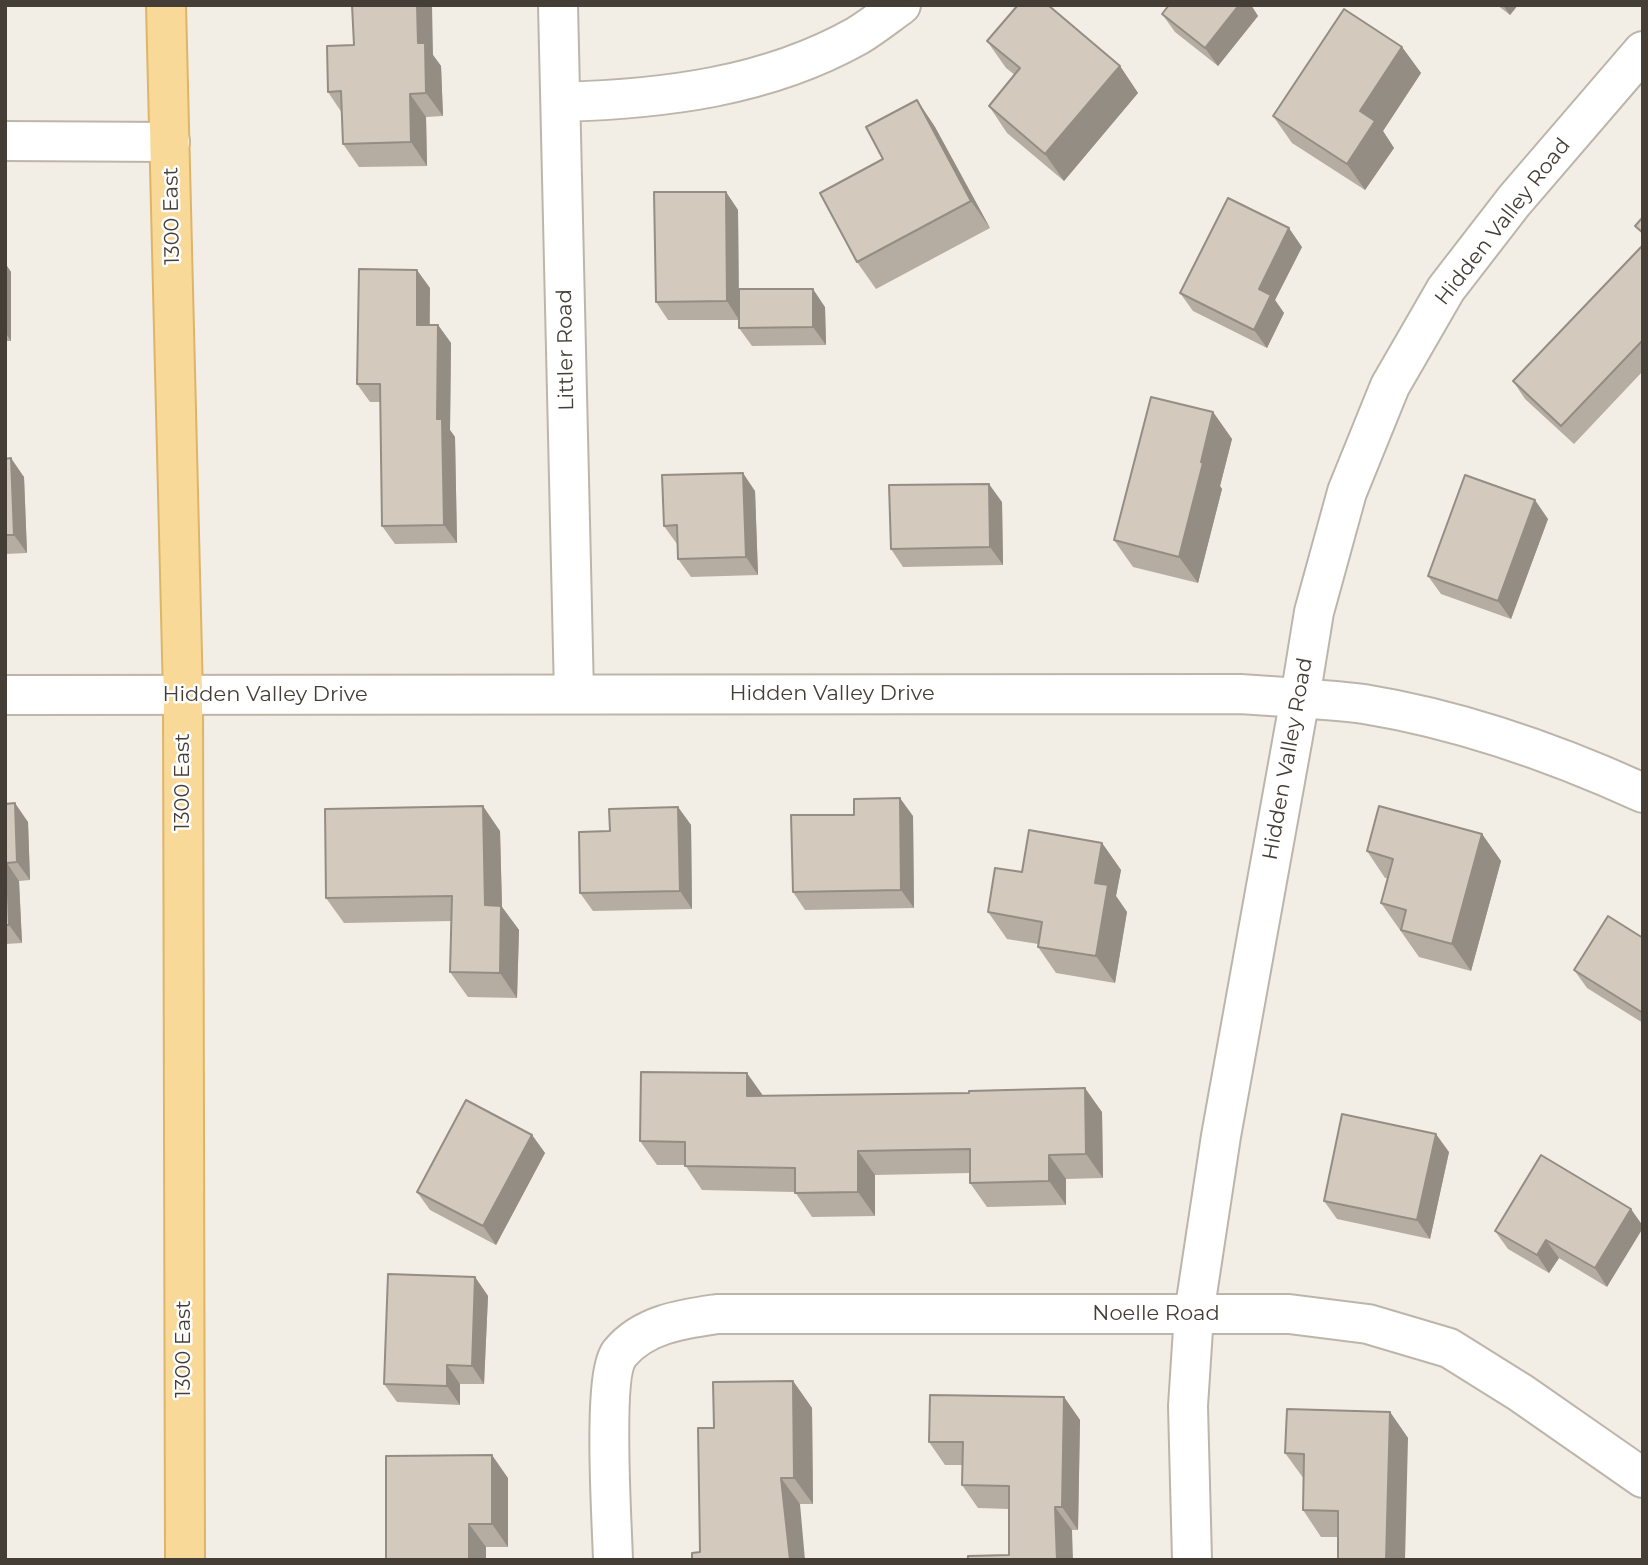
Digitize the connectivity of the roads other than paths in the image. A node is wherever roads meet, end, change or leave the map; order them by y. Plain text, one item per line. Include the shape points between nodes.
1 (166, 5) edge
2 (558, 5) edge
3 (901, 5) edge
4 (1643, 51) edge
5 (561, 103) junction
6 (5, 141) edge
7 (170, 142) junction
8 (574, 694) junction
9 (5, 695) edge
10 (183, 695) junction
11 (1300, 698) junction
12 (1643, 793) edge
13 (1194, 1314) junction
14 (1643, 1478) edge
15 (185, 1560) edge
16 (613, 1560) edge
17 (1192, 1560) edge

1 - 7 main road, 1300 East
2 - 5 street, Littler Road
3 - 5 street via 857,36 789,66 716,88 643,99
4 - 11 street, Hidden Valley Road via 1514,201 1446,289 1390,387 1346,492 1314,612
5 - 8 street, Littler Road
6 - 7 street
7 - 10 main road, 1300 East
8 - 10 street, Hidden Valley Drive
8 - 11 street, Hidden Valley Drive via 1240,694
9 - 10 street, Hidden Valley Drive
10 - 15 main road, 1300 East
11 - 12 street, Hidden Valley Drive via 1415,713 1473,728 1531,746
11 - 13 street, Hidden Valley Road via 1221,1136
13 - 14 street, Noelle Road via 1289,1314 1368,1324 1448,1348
13 - 16 street, Noelle Road via 717,1314 655,1328 631,1341 618,1356 612,1374
13 - 17 street, Hidden Valley Road via 1188,1406

